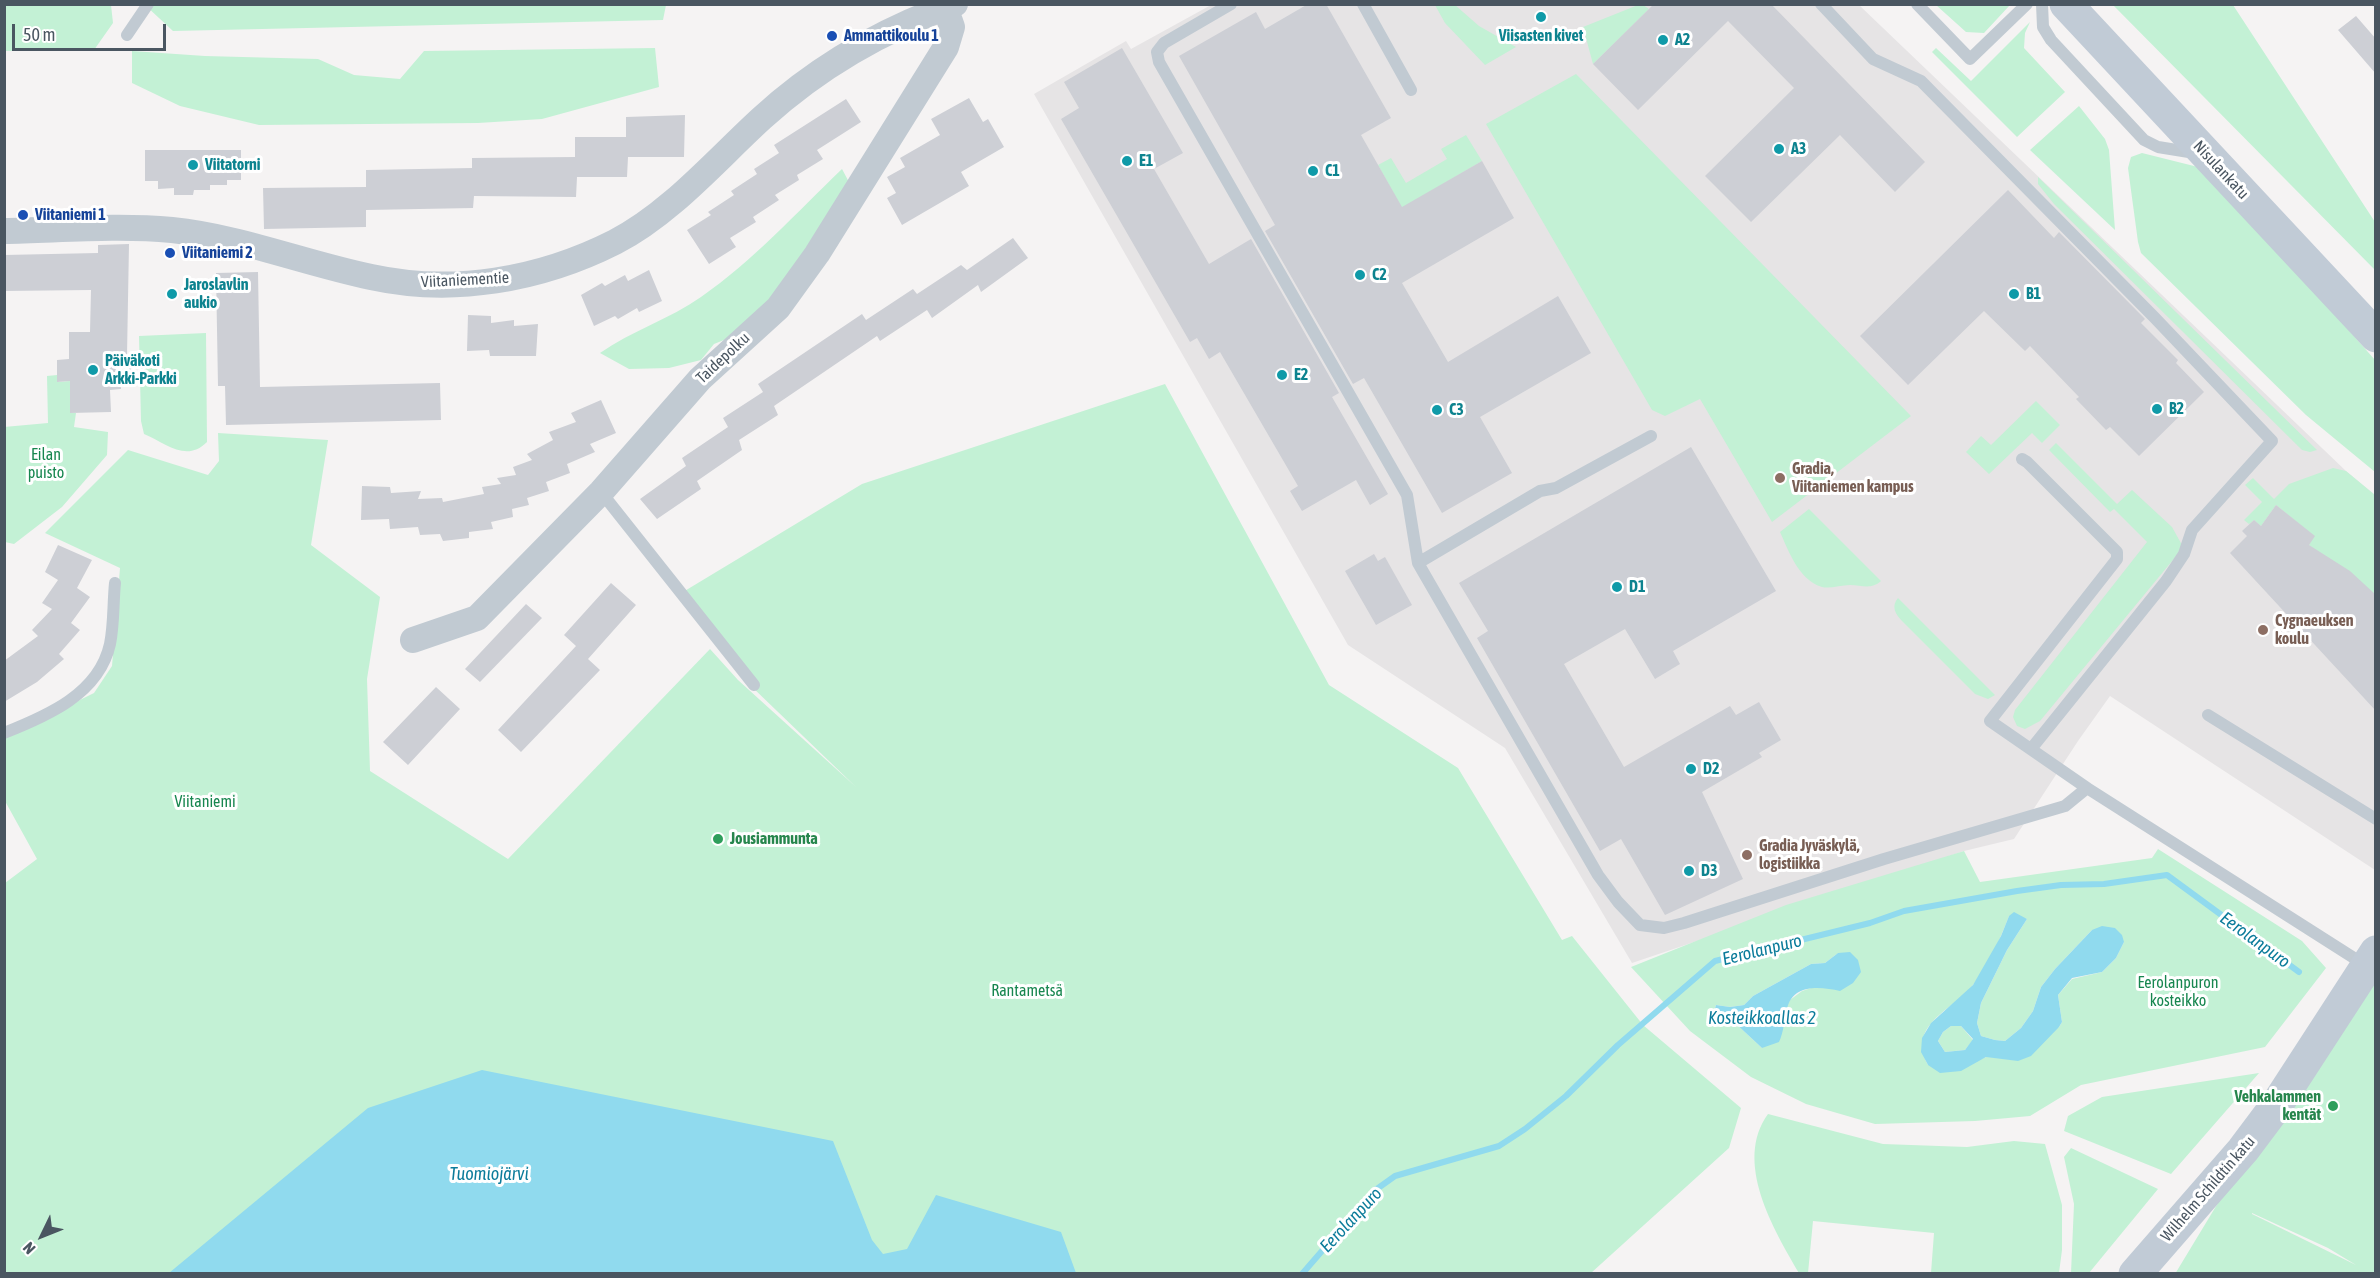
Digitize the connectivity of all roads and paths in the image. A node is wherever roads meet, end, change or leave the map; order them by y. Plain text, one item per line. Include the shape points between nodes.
1 (148, 4) edge
2 (1231, 4) edge
3 (1362, 4) edge
4 (1821, 4) edge
5 (1917, 4) edge
6 (2027, 4) edge
7 (2042, 4) edge
8 (2066, 4) edge
9 (948, 6) edge
10 (127, 35) dead end
11 (1411, 90) dead end
12 (2208, 156) junction
13 (4, 231) edge
14 (2376, 336) edge
15 (1651, 436) dead end
16 (2022, 459) dead end
17 (601, 492) junction
18 (1418, 563) junction
19 (115, 584) dead end
20 (413, 640) dead end
21 (754, 685) dead end
22 (2208, 715) dead end
23 (4, 733) edge
24 (2031, 749) junction
25 (2087, 788) junction
26 (2376, 819) edge
27 (2371, 959) edge
28 (2135, 1274) edge

1 - 10 lane
2 - 18 lane via 1164,43 1157,52 1159,62 1407,495
3 - 11 lane
4 - 24 lane via 1874,59 1921,81 2272,441 2192,530 2184,554 2166,581
5 - 6 lane via 1970,59
7 - 12 lane via 2043,27 2051,40 2144,140 2158,147
8 - 12 main road, Nisulankatu
9 - 13 street, Viitaniementie via 838,60 806,81 654,216 617,242 554,269 494,282 432,285 372,278 230,240 172,231
9 - 17 street, Taidepolku via 952,27 946,47 818,254 778,309 700,379
12 - 14 main road, Nisulankatu
15 - 18 lane via 1556,488 1540,491
16 - 24 lane via 2116,552 2117,559 1990,722
17 - 20 street, Taidepolku via 477,618
17 - 21 lane
18 - 25 lane via 1598,875 1640,925 1664,928 1694,920 2065,806
19 - 23 lane via 110,644 104,663 77,696
22 - 26 lane
24 - 25 lane
25 - 27 lane
27 - 28 main road, Wilhelm Schildtin katu via 2276,1106 2243,1150

